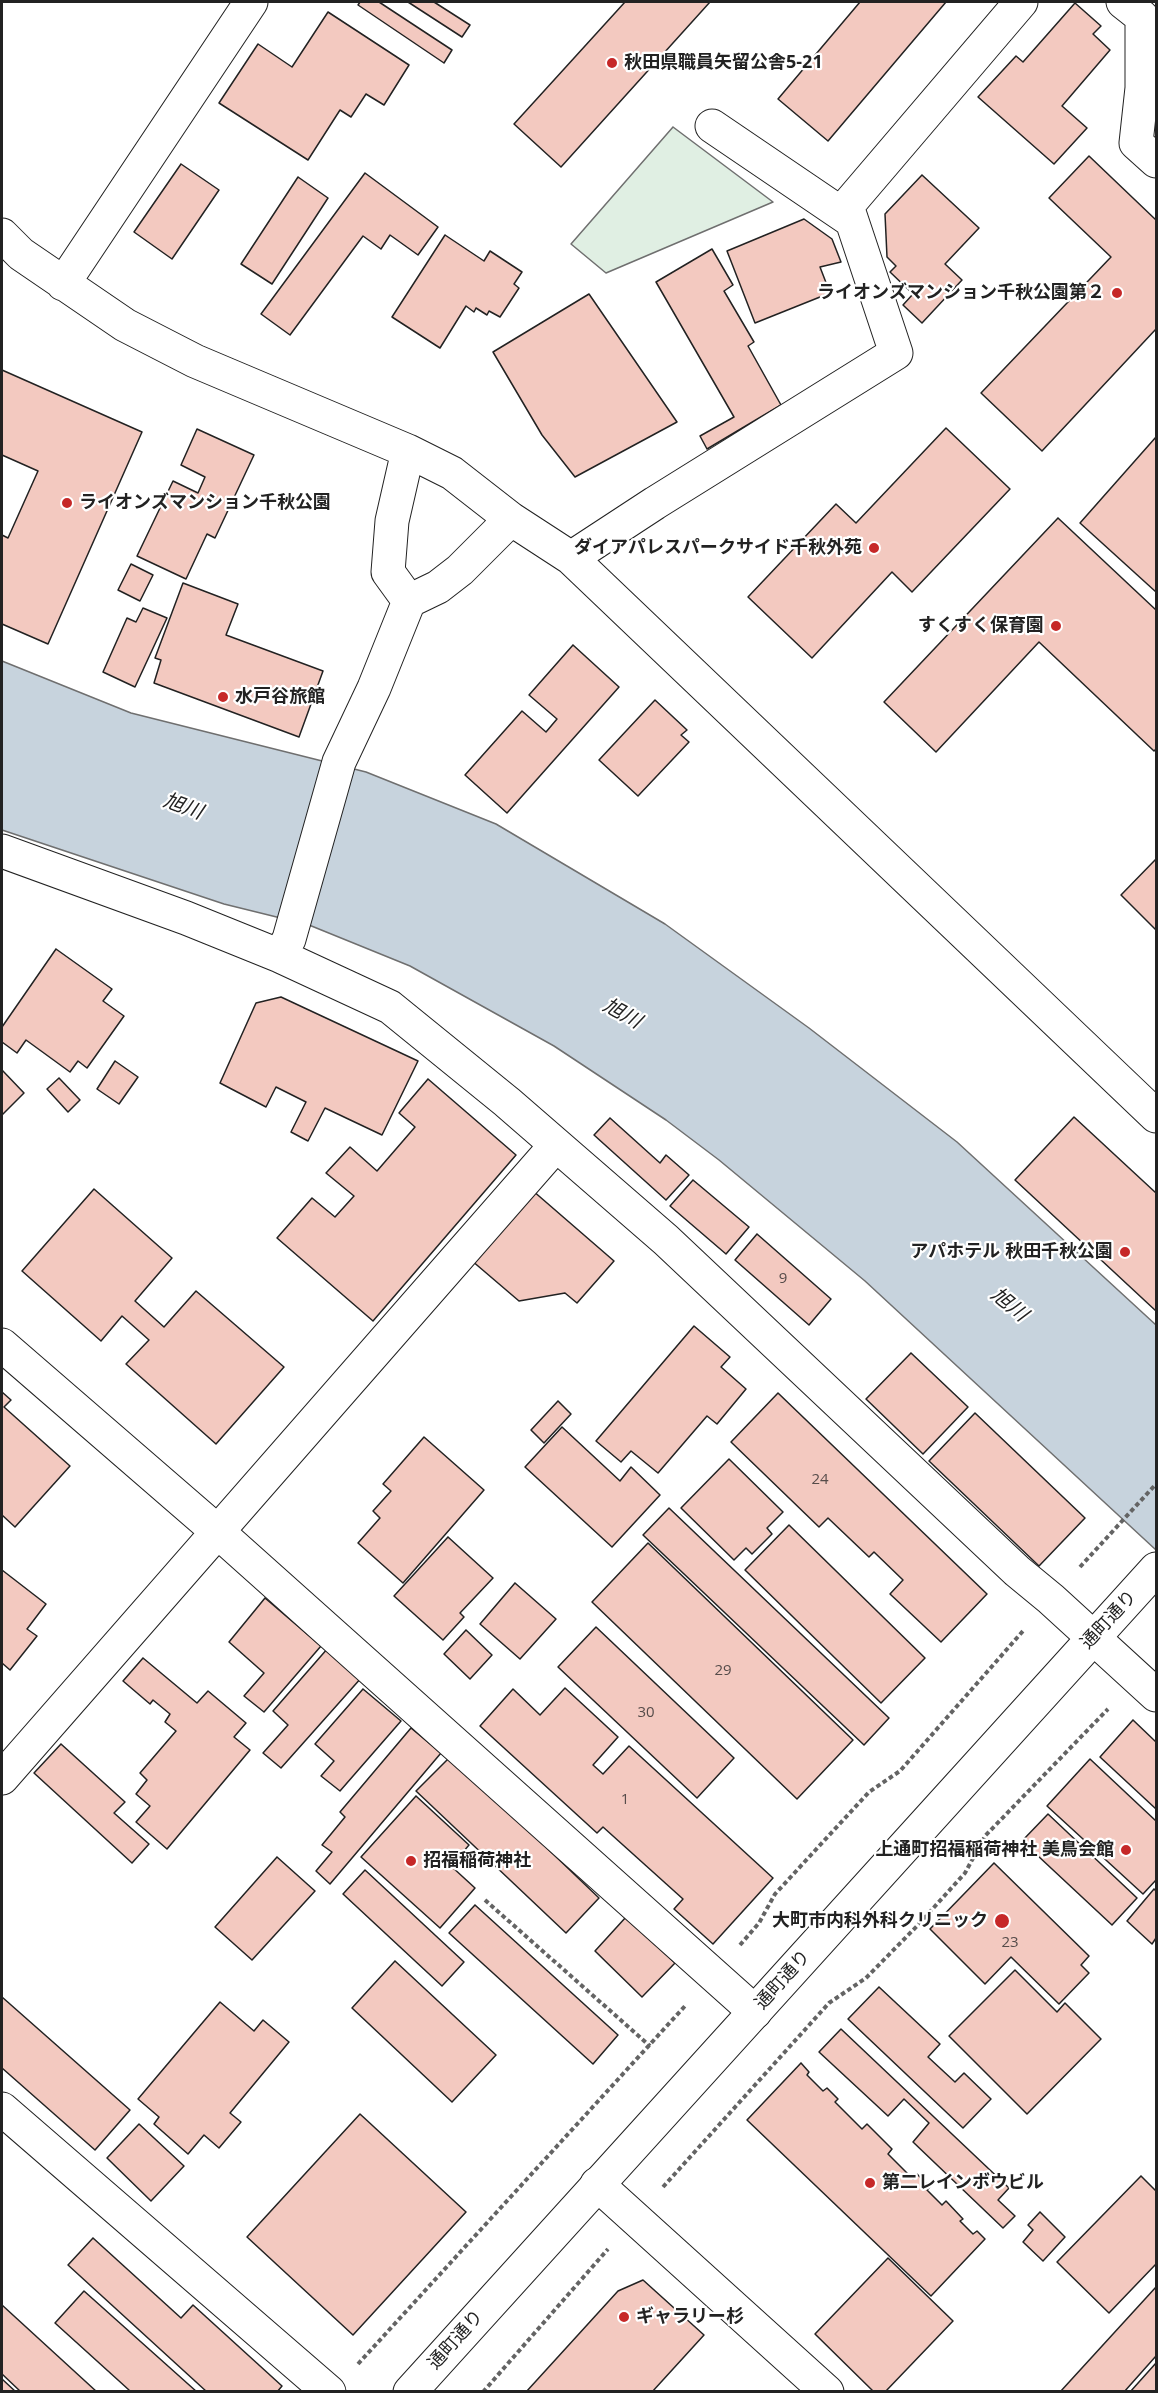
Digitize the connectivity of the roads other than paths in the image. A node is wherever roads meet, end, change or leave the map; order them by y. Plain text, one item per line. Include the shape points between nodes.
1 (251, 2) edge
2 (1021, 2) edge
3 (1123, 2) edge
4 (1149, 89) edge
5 (712, 126) dead end
6 (1156, 161) edge
7 (852, 221) junction
8 (2, 235) edge
9 (63, 284) junction
10 (408, 452) junction
11 (511, 519) junction
12 (571, 558) junction
13 (409, 601) junction
14 (2, 851) edge
15 (284, 947) junction
16 (1156, 1116) edge
17 (556, 1144) junction
18 (2, 1345) edge
19 (218, 1532) junction
20 (1156, 1569) edge
21 (1092, 1637) junction
22 (1147, 1687) edge
23 (2, 1778) edge
24 (754, 2013) junction
25 (2, 2109) edge
26 (597, 2184) junction
27 (329, 2391) edge
28 (410, 2391) edge
29 (828, 2391) edge

1 - 9 street
2 - 7 street via 847,206
3 - 4 street via 1142,17
4 - 6 street via 1136,143
5 - 7 street
7 - 12 street via 896,353
8 - 9 street
9 - 10 street via 124,325 195,361
10 - 11 street via 452,473
10 - 13 street via 392,521 388,572
11 - 12 street
11 - 13 street via 438,588
12 - 16 street
13 - 15 street via 339,762
14 - 15 street via 186,918
15 - 17 street via 390,1007
17 - 19 street
17 - 21 street via 666,1240
18 - 19 street
19 - 23 street
19 - 24 street
20 - 21 street, 通町通り
21 - 22 street
21 - 24 street, 通町通り
24 - 26 street, 通町通り
25 - 27 street
26 - 28 street, 通町通り
26 - 29 street

